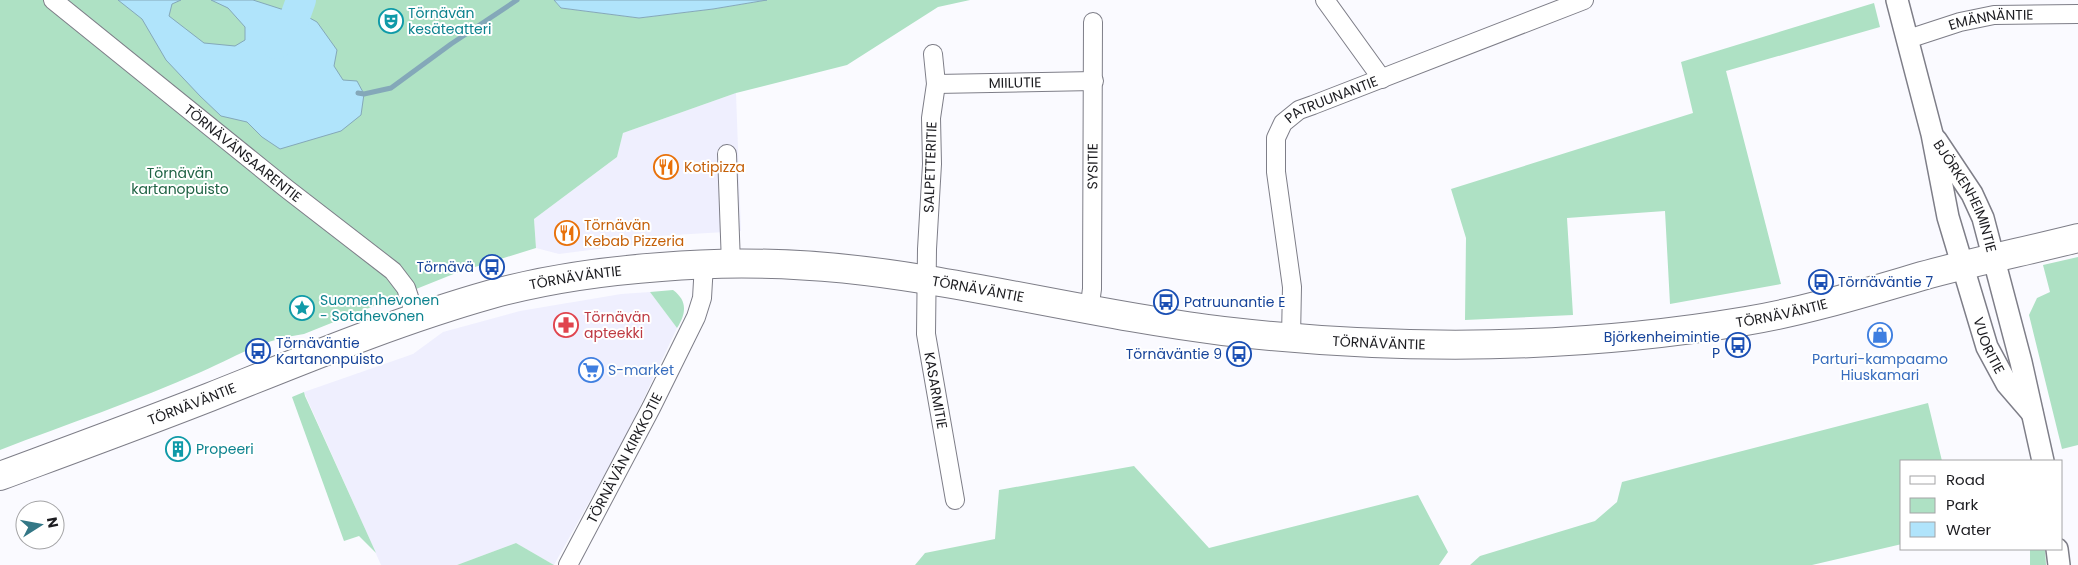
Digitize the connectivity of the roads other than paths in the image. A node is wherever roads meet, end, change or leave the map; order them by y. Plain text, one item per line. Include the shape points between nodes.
1 (54, 0) edge
2 (1326, 0) edge
3 (1584, 0) edge
4 (1898, 0) edge
5 (2078, 14) edge
6 (1093, 22) dead end
7 (1908, 40) junction
8 (933, 54) dead end
9 (1382, 79) junction
10 (1094, 81) junction
11 (936, 84) junction
12 (1932, 134) junction
13 (727, 154) dead end
14 (2078, 238) edge
15 (1979, 262) junction
16 (704, 264) junction
17 (731, 264) junction
18 (926, 280) junction
19 (1089, 310) junction
20 (416, 318) junction
21 (1291, 337) junction
22 (2032, 413) junction
23 (2043, 460) edge
24 (0, 476) edge
25 (955, 500) dead end
26 (2057, 550) edge
27 (568, 565) edge
28 (2058, 565) edge

1 - 20 street, TÖRNÄVÄNSAARENTIE via 286,189 394,271 406,288
2 - 9 street
3 - 9 street, PATRUUNANTIE
4 - 7 street, BJÖRKENHEIMINTIE
5 - 7 street, EMÄNNÄNTIE via 1994,16 1960,22
6 - 10 street, SYSITIE
7 - 12 street, BJÖRKENHEIMINTIE
8 - 11 street, SALPETTERITIE
9 - 21 street, PATRUUNANTIE via 1299,110 1283,123 1276,138 1276,172 1292,287
10 - 11 street, MIILUTIE
10 - 19 street, SYSITIE via 1092,289
11 - 18 street, SALPETTERITIE via 931,118
12 - 15 street, BJÖRKENHEIMINTIE via 1948,217
12 - 15 street, BJÖRKENHEIMINTIE via 1972,194 1982,218
13 - 17 street
14 - 15 main road, TÖRNÄVÄNTIE
15 - 21 main road, TÖRNÄVÄNTIE via 1826,305 1749,321 1656,334 1502,345 1389,344
15 - 22 street, VUORITIE via 2021,362
15 - 22 street, VUORITIE via 1987,346 2007,384
16 - 17 main road, TÖRNÄVÄNTIE
16 - 20 main road, TÖRNÄVÄNTIE via 551,281 494,293
16 - 27 street, TÖRNÄVÄN KIRKKOTIE via 702,298 696,317
17 - 18 main road, TÖRNÄVÄNTIE via 816,267
18 - 19 main road, TÖRNÄVÄNTIE
18 - 25 street, KASARMITIE via 926,334
19 - 21 main road, TÖRNÄVÄNTIE via 1221,331
20 - 24 main road, TÖRNÄVÄNTIE
22 - 23 street, VUORITIE
26 - 28 street

